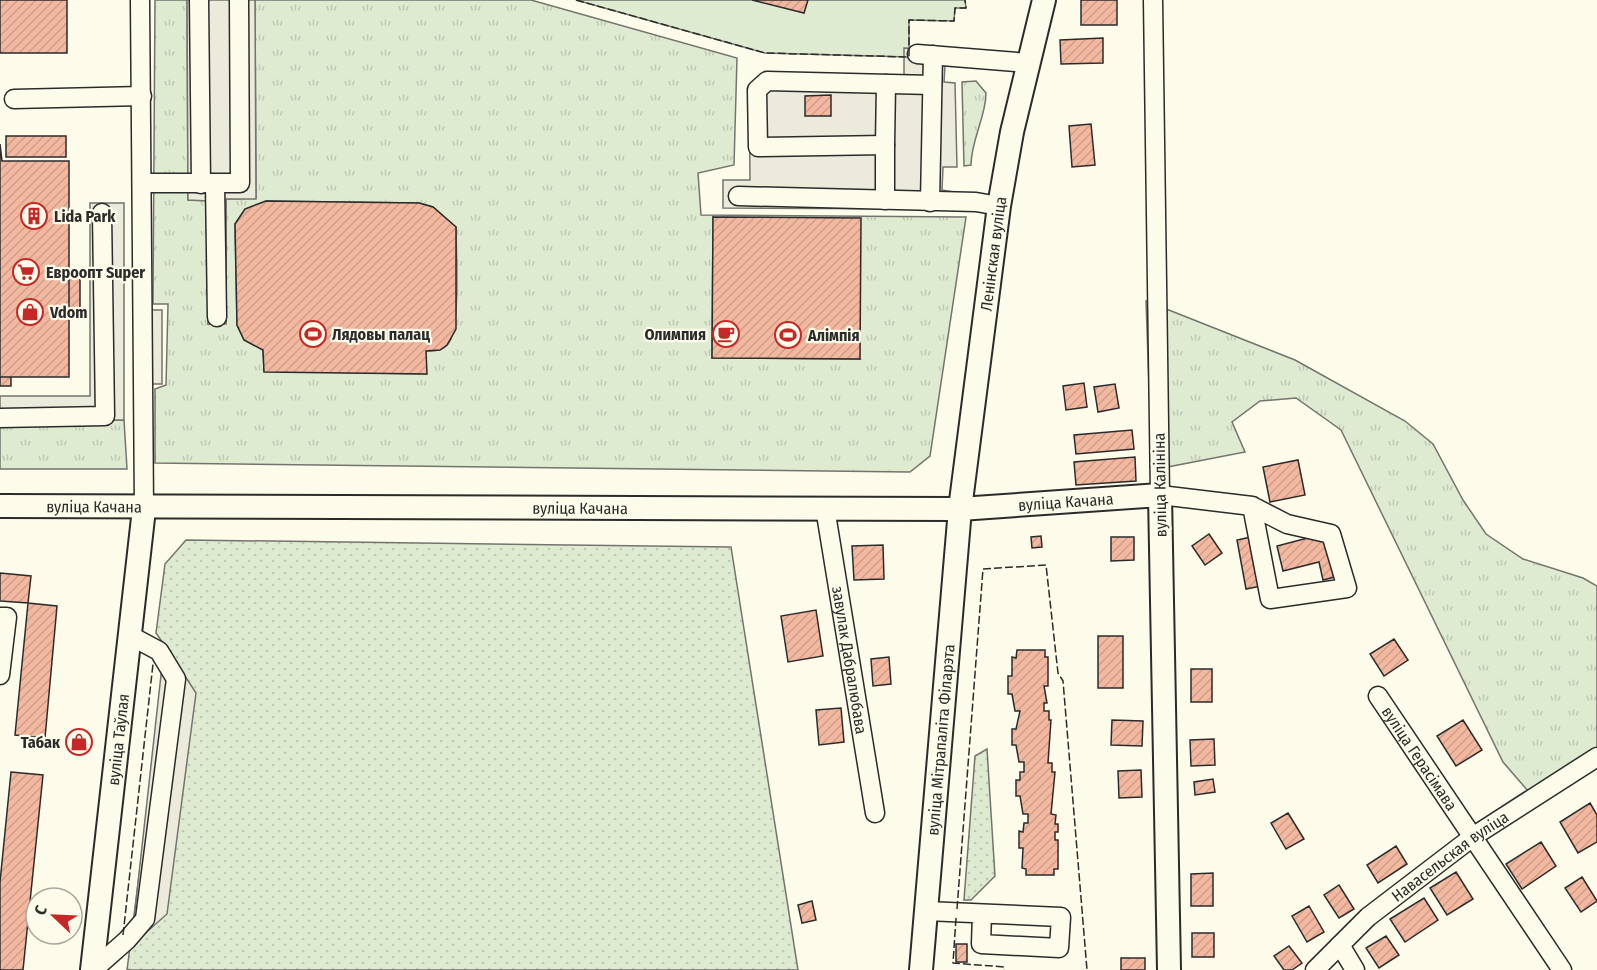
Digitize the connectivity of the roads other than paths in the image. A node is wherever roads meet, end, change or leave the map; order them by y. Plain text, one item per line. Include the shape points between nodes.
1 (140, 0) edge
2 (199, 0) edge
3 (239, 0) edge
4 (1044, 0) edge
5 (1153, 0) edge
6 (1029, 63) junction
7 (886, 84) junction
8 (932, 85) junction
9 (142, 96) junction
10 (14, 99) dead end
11 (885, 145) junction
12 (143, 183) junction
13 (208, 184) junction
14 (738, 196) dead end
15 (885, 200) junction
16 (930, 201) junction
17 (999, 206) junction
18 (102, 213) dead end
19 (216, 317) dead end
20 (0, 418) edge
21 (1160, 495) junction
22 (0, 506) edge
23 (1252, 506) junction
24 (825, 508) junction
25 (144, 509) junction
26 (960, 509) junction
27 (0, 617) edge
28 (129, 635) junction
29 (0, 675) edge
30 (1378, 696) dead end
31 (1597, 757) edge
32 (875, 813) dead end
33 (1474, 836) junction
34 (926, 911) junction
35 (982, 914) dead end
36 (1340, 945) junction
37 (92, 970) edge
38 (921, 970) edge
39 (1169, 970) edge
40 (1315, 970) edge
41 (1355, 970) edge
42 (1562, 970) edge

1 - 9 street
2 - 13 street
3 - 13 street via 240,183
4 - 6 main road, Ленінская вуліца
5 - 21 street, вуліца Калініна
6 - 8 street via 925,55
6 - 17 main road, Ленінская вуліца
7 - 8 street
7 - 11 street
7 - 11 street via 766,81 757,90 758,147
8 - 16 street
9 - 10 street
9 - 12 street
11 - 15 street
12 - 13 street
12 - 25 street
13 - 19 street
14 - 15 street
15 - 16 street
16 - 17 street
17 - 26 main road, Ленінская вуліца
18 - 20 street via 105,416
21 - 23 street
21 - 26 main road, вуліца Качана
21 - 39 main road, вуліца Калініна
22 - 25 main road, вуліца Качана
23 - 23 street via 1270,599 1347,588 1331,534 1287,524
24 - 25 main road, вуліца Качана via 289,505
24 - 26 main road, вуліца Качана
24 - 32 street, завулак Дабралюбава
25 - 28 main road, вуліца Таўлая
26 - 34 main road, вуліца Мітрапаліта Філарэта
27 - 29 street via 7,617
28 - 37 main road, вуліца Таўлая
28 - 37 street via 159,651 176,679 145,919
30 - 33 street, вуліца Герасімава
31 - 33 street, Навасельская вуліца
33 - 36 street, Навасельская вуліца via 1368,917
33 - 42 street, вуліца Герасімава
34 - 35 street
34 - 38 main road, вуліца Мітрапаліта Філарэта
36 - 40 street, Навасельская вуліца
36 - 41 street

